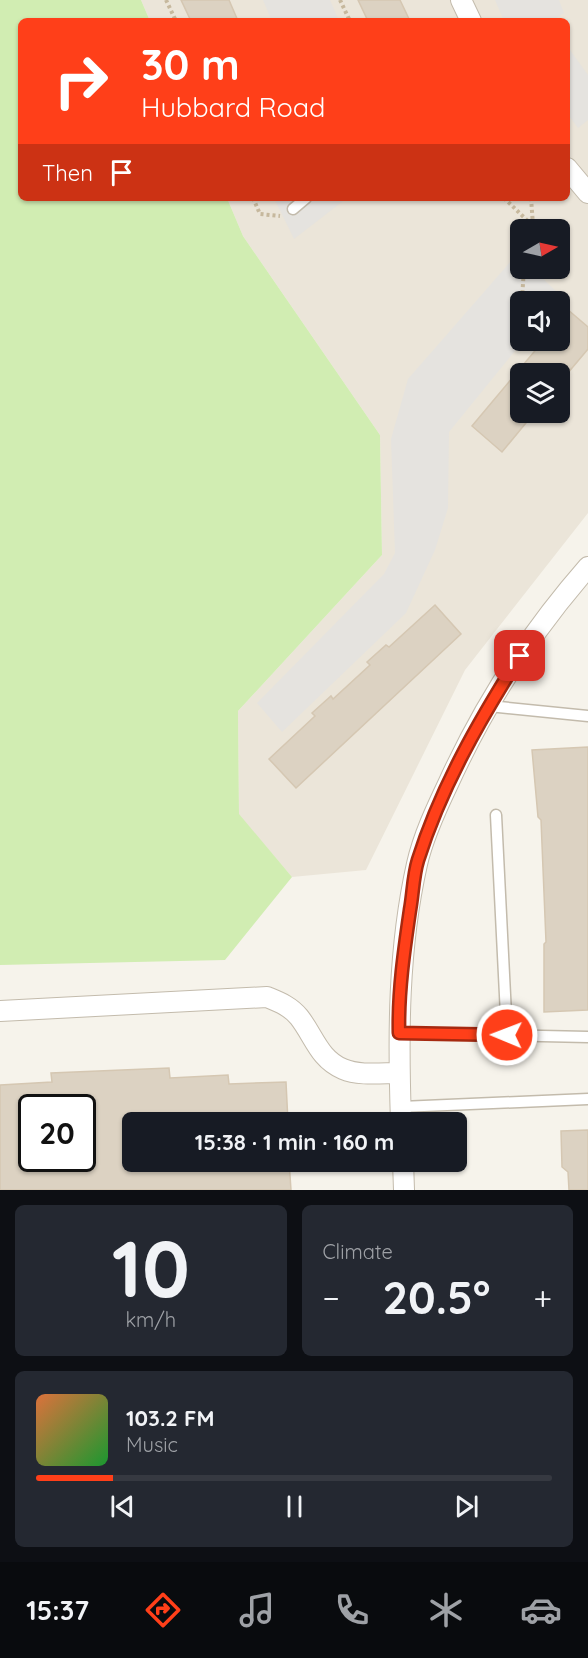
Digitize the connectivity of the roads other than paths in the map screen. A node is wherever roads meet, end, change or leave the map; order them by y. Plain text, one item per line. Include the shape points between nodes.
1 (461, 0) edge
2 (470, 18) edge
3 (570, 172) edge
4 (588, 193) edge
5 (302, 201) edge
6 (293, 209) road end
7 (588, 567) edge
8 (489, 706) junction
9 (588, 716) edge
10 (496, 815) dead end
11 (0, 1011) edge
12 (399, 1033) junction
13 (507, 1035) junction
14 (588, 1036) edge
15 (399, 1073) junction
16 (588, 1099) edge
17 (401, 1112) edge
18 (426, 1112) edge
19 (403, 1172) edge
20 (404, 1190) edge

1 - 2 street
3 - 4 street
5 - 6 lane
7 - 8 street via 530,640
8 - 9 lane
8 - 12 street via 436,808 417,863 402,962
10 - 13 lane
11 - 15 street via 267,997 285,1004 298,1016 330,1062 355,1072
12 - 13 lane
12 - 15 street
13 - 14 lane
15 - 17 street
16 - 18 lane
19 - 20 street

